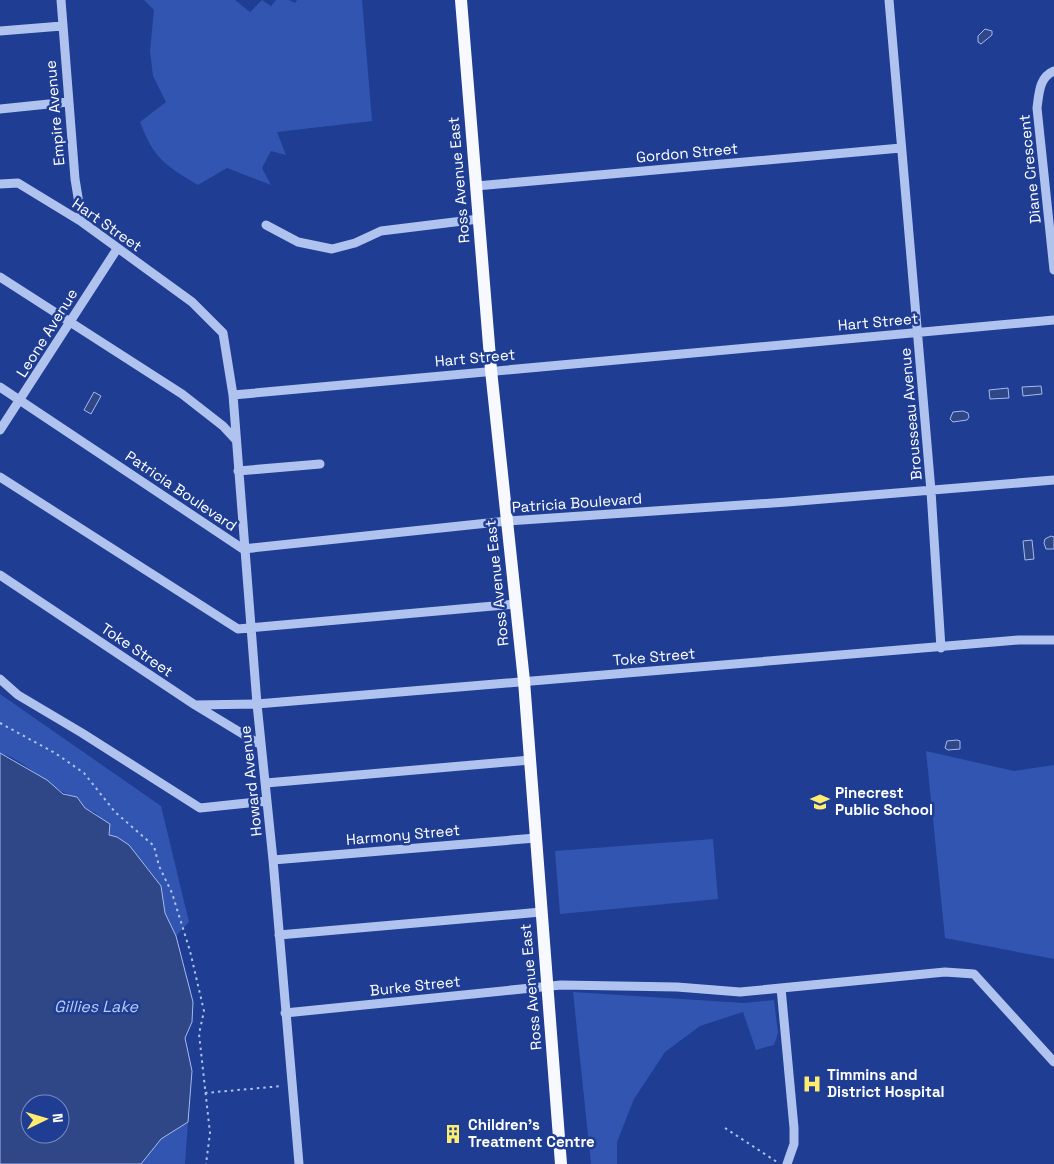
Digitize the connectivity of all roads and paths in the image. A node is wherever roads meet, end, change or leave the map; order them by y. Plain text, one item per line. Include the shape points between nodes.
1 (61, 0) edge
2 (461, 0) edge
3 (889, 0) edge
4 (62, 26) junction
5 (0, 31) edge
6 (1054, 71) edge
7 (68, 102) junction
8 (0, 109) edge
9 (901, 148) junction
10 (0, 184) edge
11 (476, 186) junction
12 (479, 219) junction
13 (82, 222) junction
14 (266, 225) dead end
15 (117, 249) junction
16 (1054, 270) edge
17 (0, 277) edge
18 (1054, 320) edge
19 (70, 322) junction
20 (918, 332) junction
21 (491, 370) junction
22 (0, 387) edge
23 (233, 395) junction
24 (21, 401) junction
25 (0, 430) edge
26 (236, 440) junction
27 (320, 464) dead end
28 (238, 470) junction
29 (0, 477) edge
30 (1054, 480) edge
31 (931, 491) junction
32 (508, 521) junction
33 (243, 549) junction
34 (0, 575) edge
35 (516, 604) junction
36 (250, 629) junction
37 (1054, 640) edge
38 (941, 648) junction
39 (0, 679) edge
40 (524, 681) junction
41 (256, 704) junction
42 (195, 705) junction
43 (0, 723) edge
44 (260, 745) junction
45 (530, 760) junction
46 (266, 784) junction
47 (267, 801) junction
48 (536, 838) junction
49 (273, 860) junction
50 (542, 912) junction
51 (279, 935) junction
52 (547, 987) junction
53 (781, 988) junction
54 (285, 1013) junction
55 (1054, 1062) edge
56 (292, 1085) junction
57 (204, 1093) junction
58 (724, 1128) dead end
59 (206, 1164) edge
60 (299, 1164) edge
61 (561, 1164) edge
62 (781, 1164) edge
63 (787, 1164) edge

1 - 4 street, Empire Avenue
2 - 11 main road, Ross Avenue East
3 - 9 street, Brousseau Avenue
4 - 5 street
4 - 7 street, Empire Avenue
6 - 16 street, Diane Crescent via 1049,72 1040,85 1037,108
7 - 8 street
7 - 13 street, Empire Avenue
9 - 11 street, Gordon Street
9 - 20 street, Brousseau Avenue
10 - 13 street, Hart Street via 18,183
11 - 12 main road, Ross Avenue East
12 - 14 street via 381,231 332,250 298,242
12 - 21 main road, Ross Avenue East
13 - 15 street, Hart Street
15 - 19 street, Leone Avenue
15 - 23 street, Hart Street via 192,302 223,333
17 - 19 street
18 - 20 street, Hart Street
19 - 24 street, Leone Avenue
19 - 26 street via 182,394
20 - 21 street, Hart Street
20 - 31 street, Brousseau Avenue
21 - 23 street, Hart Street
21 - 32 main road, Ross Avenue East
22 - 24 street, Patricia Boulevard
23 - 26 street, Howard Avenue
24 - 25 street, Leone Avenue
24 - 33 street, Patricia Boulevard
26 - 28 street, Howard Avenue
27 - 28 street
28 - 33 street, Howard Avenue
29 - 36 street via 238,629
30 - 31 street, Patricia Boulevard
31 - 32 street, Patricia Boulevard
31 - 38 street, Brousseau Avenue
32 - 33 street, Patricia Boulevard
32 - 35 main road, Ross Avenue East
33 - 36 street, Howard Avenue
34 - 42 street, Toke Street
35 - 36 street
35 - 40 main road, Ross Avenue East
36 - 41 street, Howard Avenue
37 - 38 street, Toke Street
38 - 40 street, Toke Street
39 - 47 street via 18,696 200,808
40 - 41 street, Toke Street
40 - 45 main road, Ross Avenue East
41 - 42 street, Toke Street
41 - 44 street, Howard Avenue
42 - 44 street, Toke Street
43 - 57 path via 84,773 115,812 154,846 190,951 204,1010 198,1034
44 - 46 street, Howard Avenue
45 - 46 street
45 - 48 main road, Ross Avenue East
46 - 47 street, Howard Avenue
47 - 49 street, Howard Avenue
48 - 49 street, Harmony Street
48 - 50 main road, Ross Avenue East
49 - 51 street, Howard Avenue
50 - 51 street
50 - 52 main road, Ross Avenue East
51 - 54 street, Howard Avenue
52 - 53 street, Burke Street via 677,987 740,992
52 - 54 street, Burke Street
52 - 61 main road, Ross Avenue East
53 - 55 street, Burke Street via 945,972 974,974
53 - 63 street via 794,1128 794,1144
54 - 56 street, Howard Avenue
56 - 57 path
56 - 60 street, Howard Avenue
57 - 59 path via 210,1133
58 - 62 path

